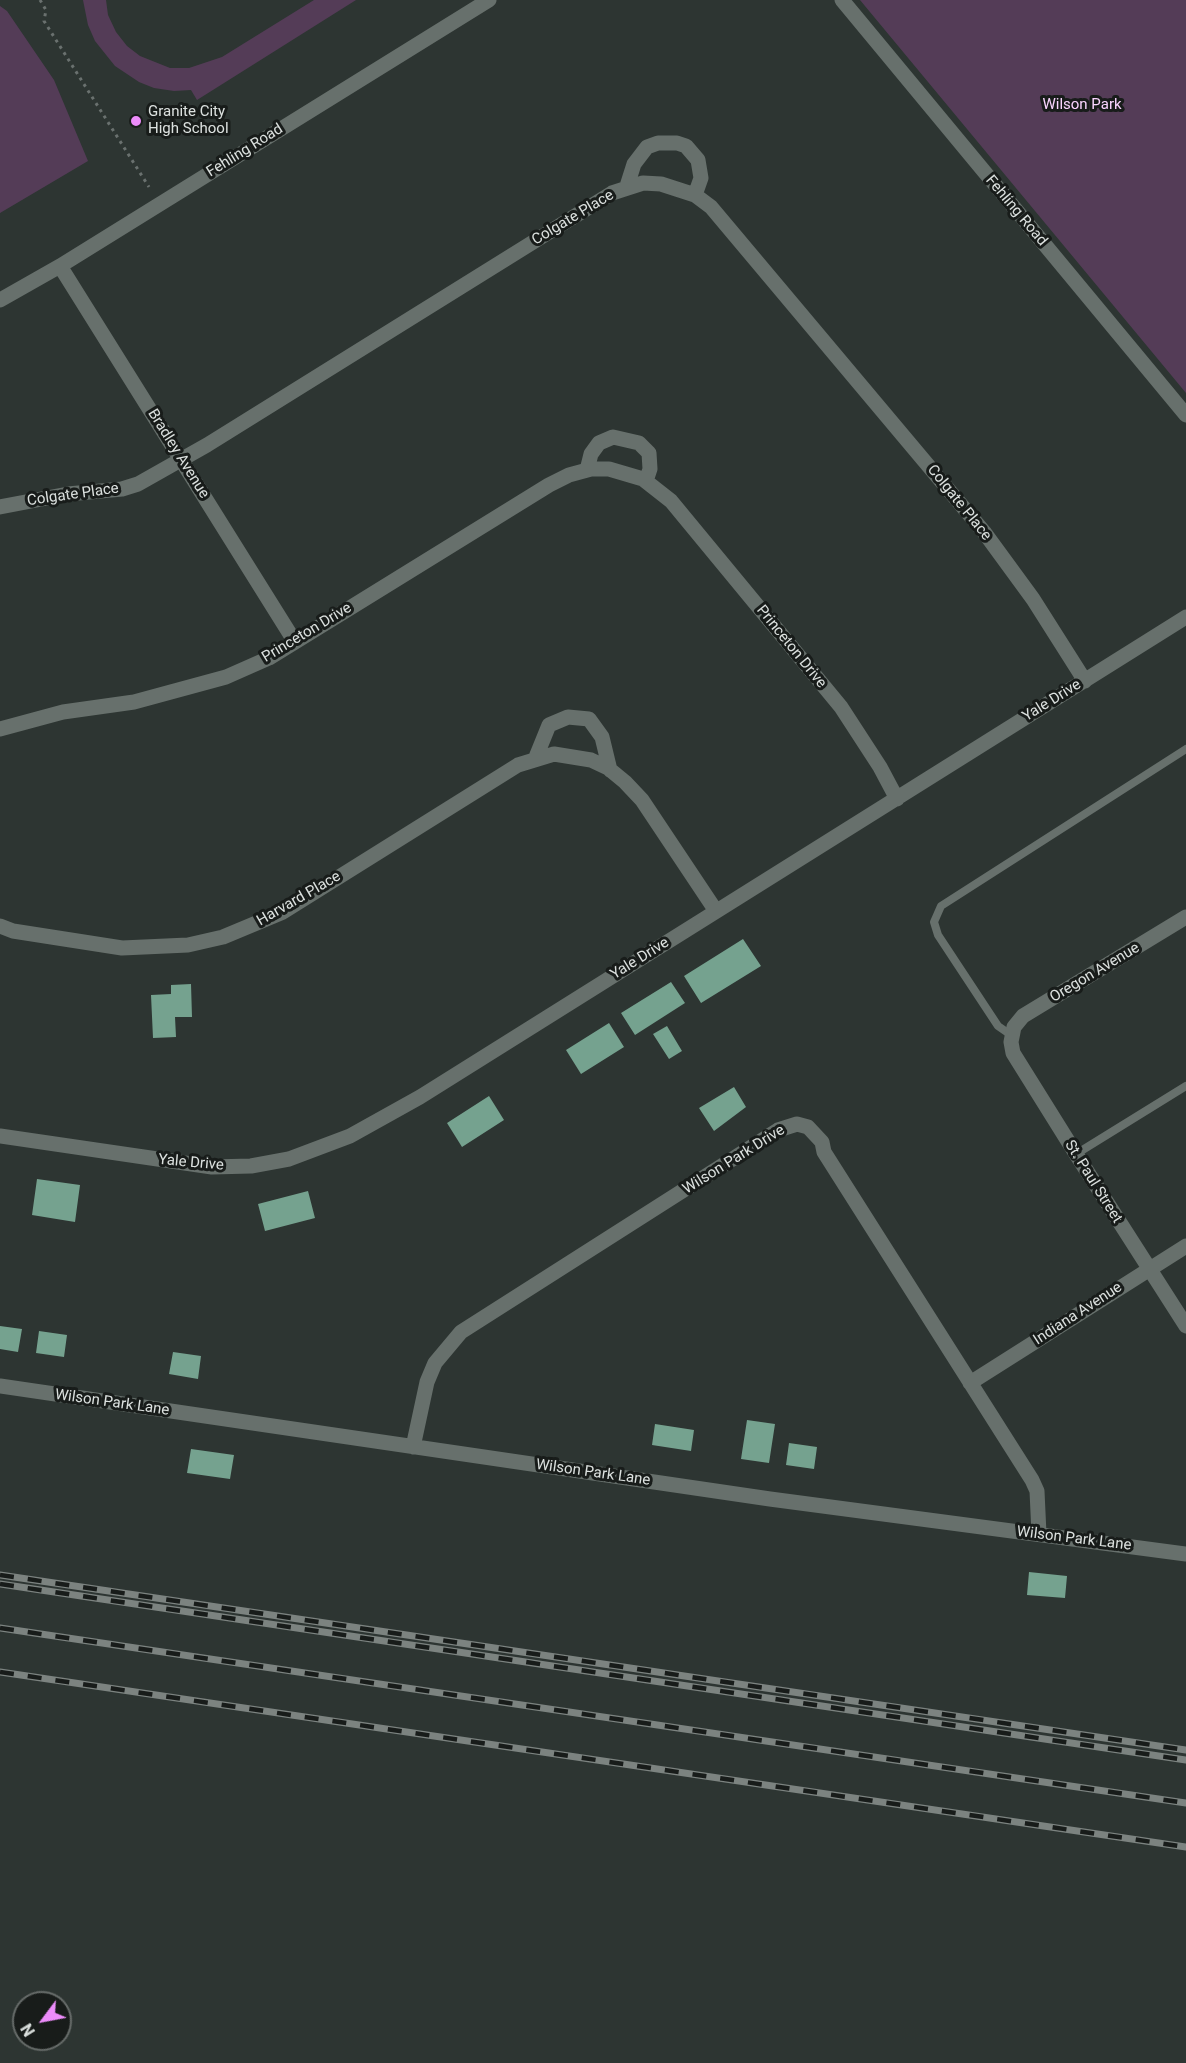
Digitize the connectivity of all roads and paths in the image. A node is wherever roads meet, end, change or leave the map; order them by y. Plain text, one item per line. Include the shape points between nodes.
1 (40, 0) edge
2 (489, 0) edge
3 (842, 2) edge
4 (627, 186) junction
5 (149, 187) dead end
6 (696, 195) junction
7 (60, 266) junction
8 (0, 300) edge
9 (1186, 415) edge
10 (182, 459) junction
11 (587, 470) junction
12 (646, 481) junction
13 (0, 507) edge
14 (1186, 617) edge
15 (295, 642) junction
16 (1085, 681) junction
17 (0, 729) edge
18 (1186, 749) edge
19 (536, 758) junction
20 (610, 770) junction
21 (897, 799) junction
22 (717, 911) junction
23 (1186, 917) edge
24 (0, 926) edge
25 (1011, 1035) junction
26 (1186, 1086) edge
27 (0, 1136) edge
28 (1076, 1154) junction
29 (1186, 1246) edge
30 (1148, 1269) junction
31 (1186, 1326) edge
32 (970, 1383) junction
33 (0, 1386) edge
34 (413, 1448) junction
35 (1039, 1534) junction
36 (1186, 1554) edge

1 - 5 path via 46,10 44,21
2 - 7 street, Fehling Road
3 - 9 street, Fehling Road
4 - 6 street, Colgate Place via 661,183
4 - 6 street via 634,164 647,147 658,142 677,143 687,146 698,160 701,178
4 - 10 street, Colgate Place
6 - 16 street, Colgate Place via 711,207 984,532
7 - 8 street, Fehling Road
7 - 10 street, Bradley Avenue
10 - 13 street, Colgate Place via 122,489
10 - 15 street, Bradley Avenue
11 - 12 street, Princeton Drive via 626,472
11 - 12 street via 599,443 613,437 639,443 649,453
11 - 15 street, Princeton Drive via 549,485
12 - 21 street, Princeton Drive via 671,501 841,707
14 - 16 street, Yale Drive
15 - 17 street, Princeton Drive via 258,663 180,692 63,712
16 - 21 street, Yale Drive
18 - 25 lane via 941,906 934,922 938,935 999,1026
19 - 20 street, Harvard Place via 573,755
19 - 20 street via 549,725 568,717 590,720 602,736
19 - 24 street, Harvard Place via 518,765 283,912 223,937 188,945 122,948
20 - 22 street, Harvard Place via 642,800
21 - 22 street, Yale Drive
22 - 27 street, Yale Drive via 420,1097 350,1136 289,1159 251,1166 212,1167
23 - 25 street, Oregon Avenue via 1023,1016
25 - 28 street, St. Paul Street via 1013,1053
26 - 28 lane
28 - 30 street, St. Paul Street
29 - 30 street, Indiana Avenue
30 - 31 street, St. Paul Street
30 - 32 street, Indiana Avenue
32 - 34 street, Wilson Park Drive via 815,1133 808,1127 788,1125 461,1332 435,1364
32 - 35 street, Wilson Park Drive via 1037,1491
33 - 34 street, Wilson Park Lane
34 - 35 street, Wilson Park Lane
35 - 36 street, Wilson Park Lane

